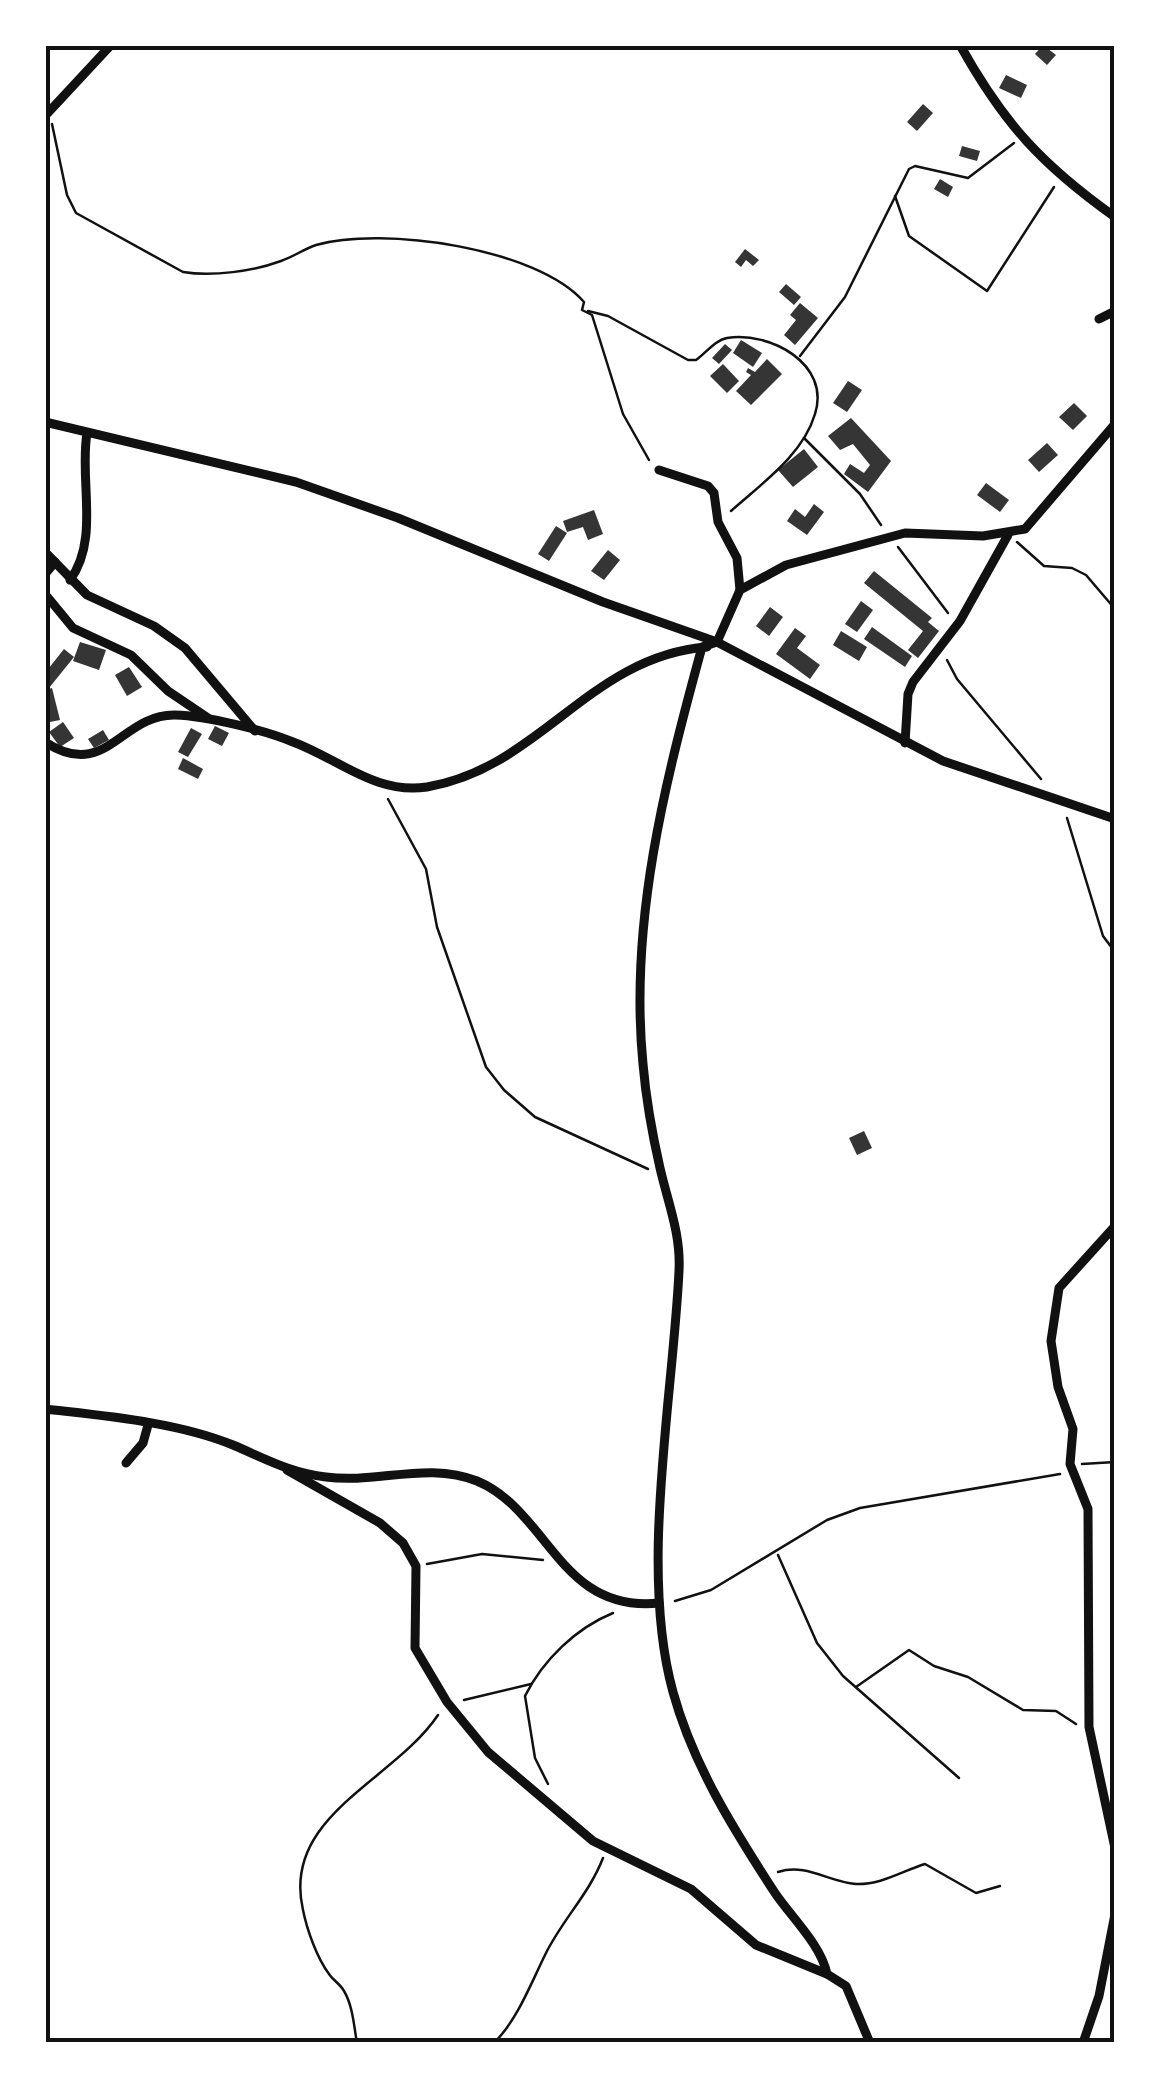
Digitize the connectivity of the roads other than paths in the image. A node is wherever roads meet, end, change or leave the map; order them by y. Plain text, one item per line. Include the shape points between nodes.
1 (111, 45) edge
2 (963, 46) edge
3 (46, 115) edge
4 (1115, 218) edge
5 (1115, 310) edge
6 (1099, 319) dead end
7 (45, 422) edge
8 (1115, 424) edge
9 (86, 433) junction
10 (659, 470) road end
11 (1008, 535) junction
12 (45, 552) edge
13 (54, 562) junction
14 (45, 574) edge
15 (70, 580) junction
16 (740, 590) junction
17 (45, 594) edge
18 (721, 644) junction
19 (702, 648) junction
20 (214, 723) junction
21 (258, 733) junction
22 (45, 742) edge
23 (905, 743) junction
24 (1115, 820) edge
25 (1115, 1226) edge
26 (45, 1409) edge
27 (148, 1425) junction
28 (126, 1463) dead end
29 (288, 1470) junction
30 (658, 1603) junction
31 (1115, 1848) edge
32 (1115, 1914) edge
33 (1111, 1960) edge
34 (828, 1974) junction
35 (870, 2043) edge
36 (1084, 2043) edge

1 - 3 street
2 - 4 street via 1020,138
5 - 6 street
7 - 9 street
8 - 11 street via 1035,520
9 - 15 street via 86,532 80,566
9 - 18 street via 296,482
10 - 16 street via 714,494 718,522 733,544
11 - 16 street via 890,538 786,566
11 - 23 street via 968,609 908,694
12 - 13 street
13 - 14 street
13 - 15 street
15 - 21 street via 185,648
16 - 18 street
17 - 20 street via 73,628 131,654
18 - 19 street
18 - 23 street
19 - 21 street via 661,654 611,677 537,738 482,771 424,788 374,783 294,742
19 - 30 street via 666,778 642,933 642,1060 679,1236
20 - 21 street
20 - 22 street via 154,717 106,749 84,755
23 - 24 street
25 - 31 street via 1060,1288 1051,1341 1073,1429 1070,1464 1088,1510 1090,1735
26 - 27 street
27 - 28 street
27 - 29 street via 234,1445
29 - 30 street via 348,1479 410,1471 474,1480 525,1514 559,1564 577,1578 632,1605
29 - 34 street via 403,1543 416,1566 415,1648 488,1752 581,1832 691,1889 756,1945
30 - 34 street via 688,1739
32 - 33 street
33 - 36 street
34 - 35 street via 846,1986

